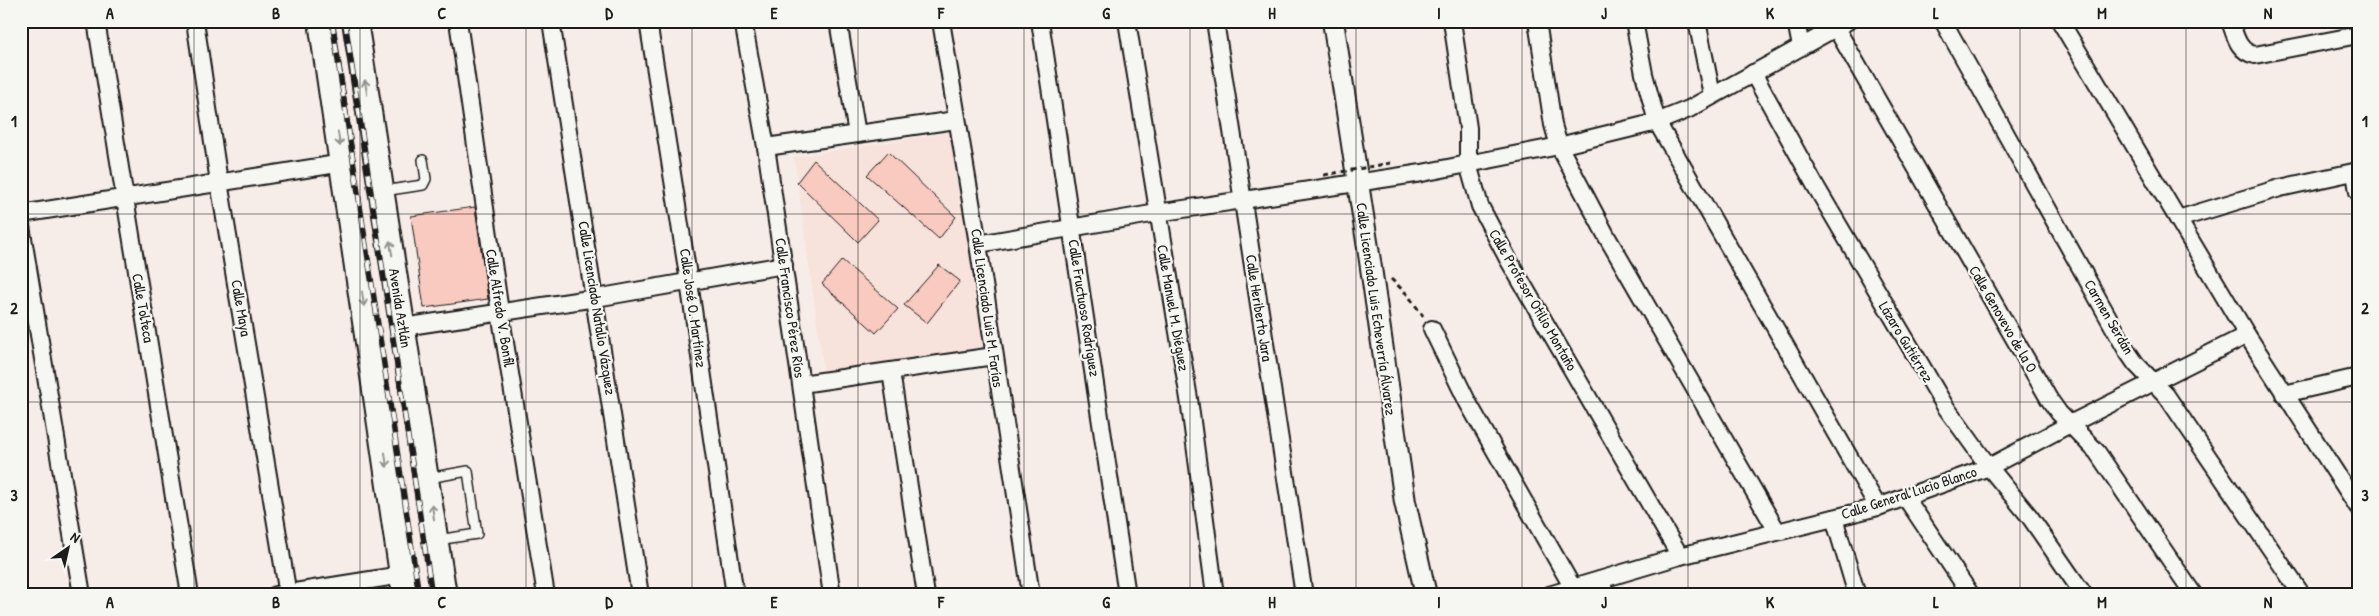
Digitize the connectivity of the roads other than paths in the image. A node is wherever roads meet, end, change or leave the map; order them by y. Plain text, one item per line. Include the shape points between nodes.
1 (96, 21) edge
2 (195, 21) edge
3 (321, 21) edge
4 (355, 21) edge
5 (458, 21) edge
6 (551, 21) edge
7 (648, 21) edge
8 (743, 21) edge
9 (838, 21) edge
10 (941, 21) edge
11 (1040, 21) edge
12 (1128, 21) edge
13 (1215, 21) edge
14 (1333, 21) edge
15 (1452, 21) edge
16 (1537, 21) edge
17 (1634, 21) edge
18 (1697, 21) edge
19 (1796, 21) edge
20 (1942, 21) edge
21 (2060, 21) edge
22 (2230, 21) edge
23 (1842, 25) edge
24 (2358, 35) edge
25 (1801, 47) junction
26 (1753, 73) junction
27 (1712, 95) junction
28 (956, 120) junction
29 (1657, 122) junction
30 (857, 134) junction
31 (1559, 146) junction
32 (766, 147) junction
33 (422, 160) dead end
34 (343, 163) junction
35 (1468, 164) junction
36 (2356, 171) edge
37 (219, 182) junction
38 (1358, 184) junction
39 (382, 192) junction
40 (2358, 192) edge
41 (124, 199) junction
42 (1242, 201) junction
43 (1158, 213) junction
44 (21, 214) edge
45 (2178, 219) junction
46 (21, 226) edge
47 (1072, 227) junction
48 (978, 244) junction
49 (784, 265) junction
50 (689, 282) junction
51 (596, 298) junction
52 (500, 312) junction
53 (403, 327) junction
54 (1432, 329) road end
55 (2247, 335) junction
56 (994, 356) junction
57 (890, 372) junction
58 (2358, 377) edge
59 (2155, 382) junction
60 (801, 384) junction
61 (2284, 394) junction
62 (2070, 424) junction
63 (1989, 467) junction
64 (428, 478) junction
65 (1906, 498) junction
66 (1878, 506) junction
67 (2358, 507) edge
68 (1834, 518) junction
69 (1777, 531) junction
70 (437, 540) junction
71 (1680, 556) junction
72 (403, 585) edge
73 (1603, 587) edge
74 (1573, 588) junction
75 (284, 594) edge
76 (82, 595) edge
77 (190, 595) edge
78 (444, 595) edge
79 (546, 595) edge
80 (640, 595) edge
81 (735, 595) edge
82 (832, 595) edge
83 (926, 595) edge
84 (1031, 595) edge
85 (1127, 595) edge
86 (1215, 595) edge
87 (1304, 595) edge
88 (1426, 595) edge
89 (1549, 595) edge
90 (1856, 595) edge
91 (1971, 595) edge
92 (2084, 595) edge
93 (2194, 595) edge
94 (2302, 595) edge

1 - 41 street, Calle Tolteca
2 - 37 street, Calle Maya
3 -> 34 main road
39 -> 4 main road, Avenida Aztlán
5 - 52 street, Calle Alfredo V. Bonfil
6 - 51 street, Calle Licenciado Natalio Vázquez
7 - 50 street, Calle José O. Martínez
8 - 32 street, Calle Francisco Pérez Ríos
9 - 30 street
10 - 28 street, Calle Licenciado Luis M. Farías
11 - 47 street, Calle Fructuoso Rodríguez
12 - 43 street, Calle Manuel M. Diéguez
13 - 42 street, Calle Heriberto Jara
14 - 38 street, Calle Licenciado Luis Echeverría Álvarez
15 - 35 street, Calle Profesor Otilio Montaño via 1468,128
16 - 31 street
17 - 29 street
18 - 27 street
19 - 25 street
20 - 59 street, Carmen Serdán via 2127,351
21 - 45 street
22 - 24 street via 2238,44 2248,54 2255,55
23 - 25 street
23 - 62 street, Calle Genovevo de la O via 2049,398
25 - 26 street
26 - 27 street
26 - 63 street, Lázaro Gutiérrez via 1897,327 1949,412
27 - 29 street
28 - 30 street
28 - 48 street, Calle Licenciado Luis M. Farías
29 - 31 street
29 - 66 street
30 - 32 street
31 - 35 street
31 - 69 street
32 - 49 street, Calle Francisco Pérez Ríos
33 - 39 lane via 426,179 423,184
34 - 37 street
34 -> 72 main road
35 - 38 street
35 - 71 street, Calle Profesor Otilio Montaño via 1480,206 1508,259
36 - 40 street
36 - 45 street via 2242,198
37 - 41 street
37 - 75 street, Calle Maya
38 - 42 street
38 - 88 street, Calle Licenciado Luis Echeverría Álvarez via 1404,502
53 -> 39 main road, Avenida Aztlán
41 - 44 street
41 - 77 street, Calle Tolteca
42 - 43 street
42 - 87 street, Calle Heriberto Jara
43 - 47 street
43 - 86 street, Calle Manuel M. Diéguez via 1189,399
45 - 55 street
46 - 76 street
47 - 48 street
47 - 85 street, Calle Fructuoso Rodríguez
48 - 56 street, Calle Licenciado Luis M. Farías
49 - 50 street
49 - 60 street, Calle Francisco Pérez Ríos
50 - 51 street
50 - 81 street, Calle José O. Martínez
51 - 52 street
51 - 80 street, Calle Licenciado Natalio Vázquez
52 - 53 street
52 - 79 street, Calle Alfredo V. Bonfil
53 - 64 main road, Avenida Aztlán
54 - 74 street via 1467,401
55 - 59 street, Calle General Lucio Blanco
55 - 61 street
56 - 57 street
56 - 84 street, Calle Licenciado Luis M. Farías
57 - 60 street
57 - 83 street
58 - 61 street
59 - 62 street, Calle General Lucio Blanco
59 - 94 street, Carmen Serdán
60 - 82 street, Calle Francisco Pérez Ríos
61 - 67 street
62 - 63 street, Calle General Lucio Blanco
62 - 93 street, Calle Genovevo de la O via 2096,452
63 - 65 street, Calle General Lucio Blanco
63 - 92 street, Lázaro Gutiérrez via 2030,517
70 -> 64 main road, Avenida Aztlán
64 - 70 lane via 468,471 477,534
65 - 66 street, Calle General Lucio Blanco
65 - 91 street
66 - 68 street, Calle General Lucio Blanco
68 - 69 street, Calle General Lucio Blanco
68 - 90 street
69 - 71 street, Calle General Lucio Blanco
70 - 78 main road, Avenida Aztlán
71 - 73 street, Calle General Lucio Blanco
72 - 75 street
73 - 74 street, Calle General Lucio Blanco
74 - 89 street, Calle General Lucio Blanco

